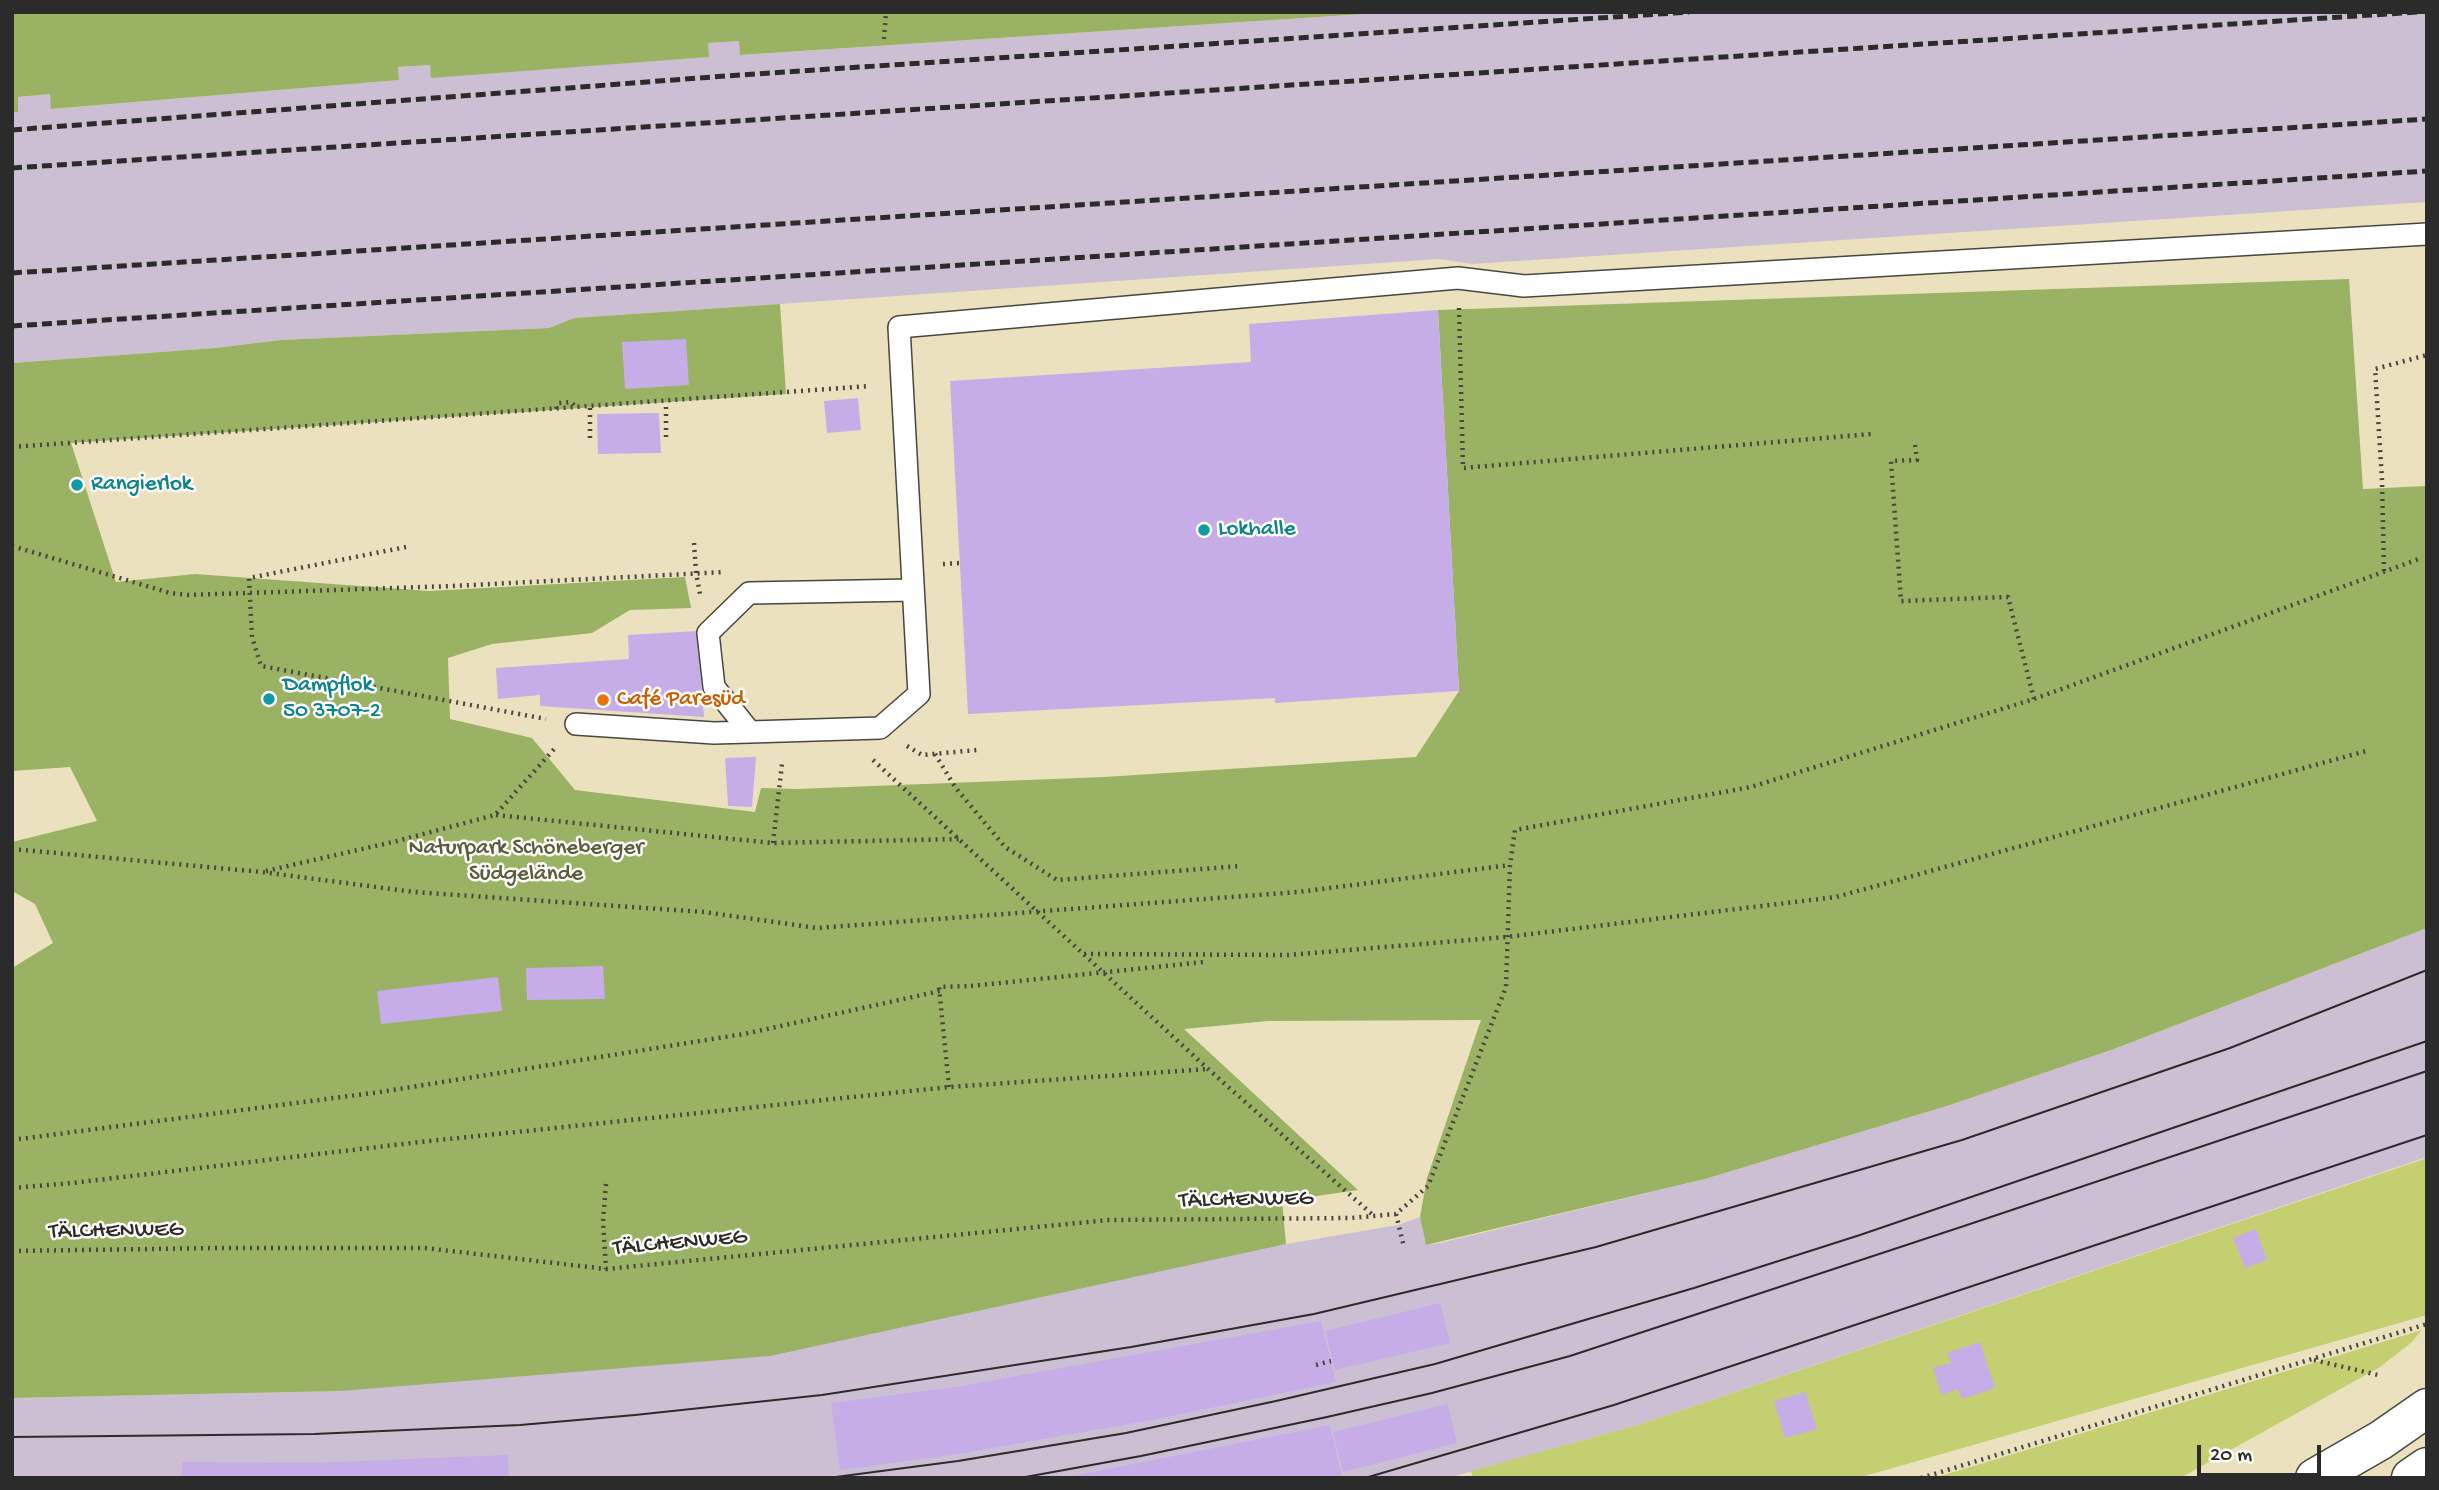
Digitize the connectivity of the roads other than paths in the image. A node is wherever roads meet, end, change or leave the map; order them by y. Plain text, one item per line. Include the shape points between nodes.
1 (2427, 234) edge
2 (913, 590) junction
3 (576, 724) road end
4 (750, 732) junction
5 (2427, 1408) edge
6 (2427, 1467) edge
7 (2315, 1478) edge
8 (2411, 1478) edge

1 - 2 lane via 1524,286 1458,278 899,327
2 - 4 lane via 919,694 880,729
2 - 4 lane via 749,593 708,633 714,687
3 - 4 lane
5 - 7 main road
6 - 8 main road

